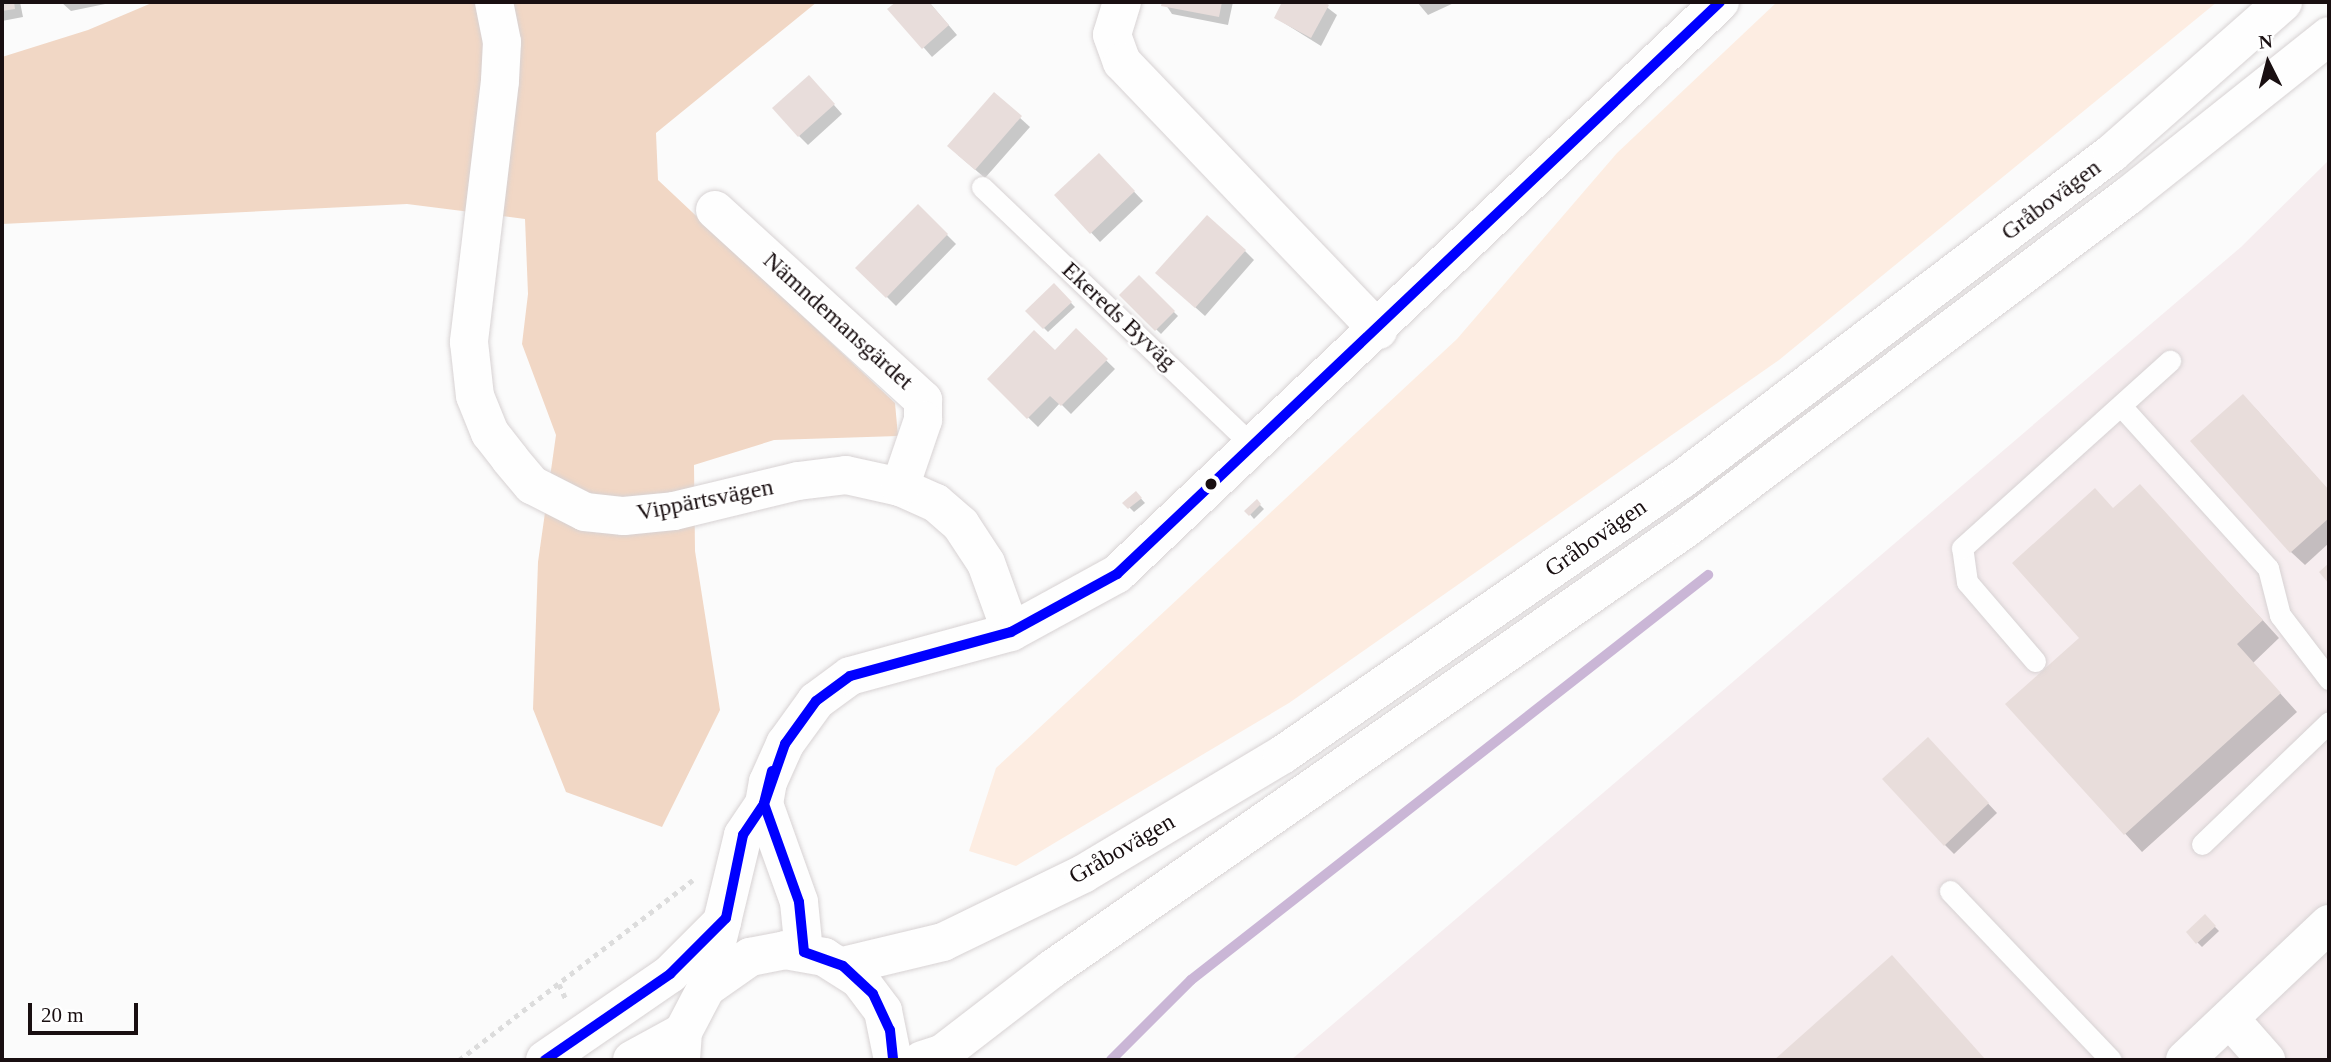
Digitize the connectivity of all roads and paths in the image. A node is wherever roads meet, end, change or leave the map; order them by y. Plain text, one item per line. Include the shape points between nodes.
1 (494, 2) edge
2 (1122, 2) edge
3 (2283, 2) edge
4 (1705, 7) edge
5 (2329, 36) edge
6 (982, 187) dead end
7 (715, 210) dead end
8 (1378, 330) junction
9 (2170, 361) dead end
10 (2121, 406) junction
11 (1253, 446) junction
12 (900, 487) junction
13 (1011, 632) junction
14 (2035, 661) dead end
15 (2329, 679) edge
16 (2329, 722) edge
17 (764, 804) junction
18 (2202, 845) dead end
19 (1950, 891) dead end
20 (726, 918) junction
21 (2329, 924) edge
22 (804, 952) junction
23 (843, 966) junction
24 (706, 988) junction
25 (2230, 1019) junction
26 (682, 1046) edge
27 (545, 1060) edge
28 (632, 1060) edge
29 (893, 1060) edge
30 (922, 1060) edge
31 (2111, 1060) edge
32 (2185, 1060) edge
33 (2266, 1060) edge

1 - 12 street, Vippärtsvägen via 502,42 500,81 469,342 475,396 490,433 510,459 532,485 585,512 624,516 674,511 798,481 846,475
2 - 8 street via 1112,35 1122,62
3 - 23 street, Gråbovägen via 2112,153 1681,480 1282,755 1083,874 955,937 900,955
4 - 8 street
5 - 30 street, Gråbovägen via 2128,196 1685,529 1052,969 943,1053
6 - 11 lane, Ekereds Byväg
7 - 12 street, Nämndemansgärdet via 923,400 923,420
8 - 11 street
9 - 10 lane
10 - 14 lane via 1962,548 1967,582
10 - 15 lane via 2268,568 2280,614
11 - 13 street via 1117,574
12 - 13 street, Vippärtsvägen via 936,503 961,525 986,563
13 - 17 street via 850,676 816,701 800,721 777,760
16 - 18 lane
17 - 20 street via 743,835
17 - 22 street via 799,902
19 - 31 lane
20 - 24 street
20 - 27 street via 670,974
21 - 25 street
22 - 23 street
22 - 24 street via 750,957
23 - 29 street via 873,994 883,1012
24 - 26 street
25 - 32 street
25 - 33 street
26 - 28 street

